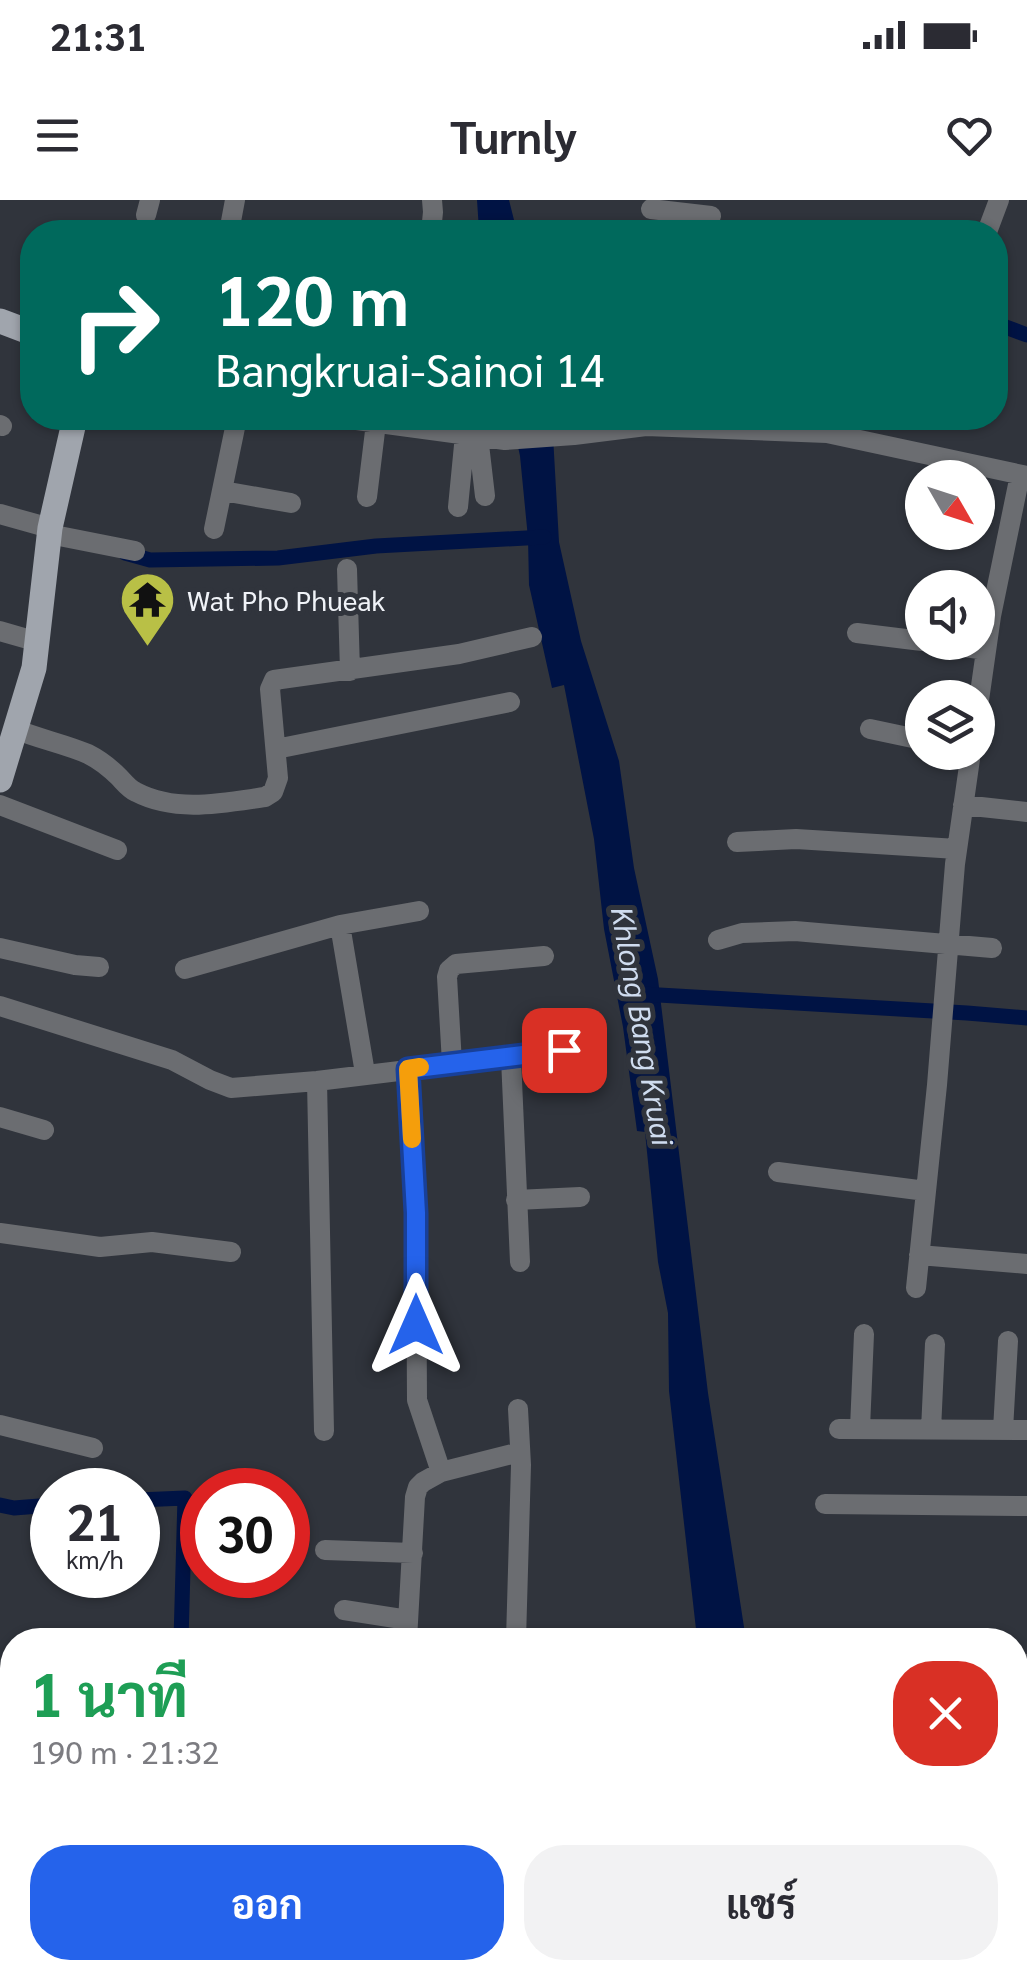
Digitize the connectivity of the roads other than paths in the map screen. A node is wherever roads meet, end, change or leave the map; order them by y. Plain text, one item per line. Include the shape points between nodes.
1 (651, 209) dead end
2 (711, 216) edge
3 (72, 430) edge
4 (234, 430) edge
5 (375, 430) edge
6 (427, 430) edge
7 (595, 430) edge
8 (800, 430) edge
9 (471, 436) junction
10 (1024, 475) edge
11 (223, 491) junction
12 (368, 496) dead end
13 (485, 496) dead end
14 (291, 504) dead end
15 (458, 507) dead end
16 (0, 514) edge
17 (214, 529) dead end
18 (49, 531) junction
19 (135, 551) dead end
20 (347, 569) dead end
21 (995, 609) edge
22 (0, 630) edge
23 (856, 633) dead end
24 (532, 637) dead end
25 (905, 640) edge
26 (38, 642) junction
27 (350, 670) junction
28 (510, 702) dead end
29 (15, 728) junction
30 (870, 729) dead end
31 (905, 736) edge
32 (276, 749) junction
33 (968, 770) edge
34 (0, 780) edge
35 (0, 805) edge
36 (963, 806) junction
37 (1027, 812) edge
38 (737, 842) dead end
39 (957, 849) junction
40 (116, 850) dead end
41 (419, 910) dead end
42 (340, 925) junction
43 (718, 940) dead end
44 (948, 944) junction
45 (0, 948) edge
46 (992, 948) dead end
47 (544, 956) dead end
48 (99, 967) dead end
49 (184, 969) dead end
50 (0, 1006) edge
51 (564, 1050) dead end
52 (511, 1058) junction
53 (452, 1063) junction
54 (408, 1069) junction
55 (366, 1074) junction
56 (316, 1081) junction
57 (0, 1117) edge
58 (44, 1130) dead end
59 (778, 1172) dead end
60 (926, 1191) junction
61 (580, 1197) dead end
62 (516, 1200) junction
63 (0, 1233) edge
64 (232, 1252) dead end
65 (919, 1255) junction
66 (520, 1262) dead end
67 (1027, 1264) edge
68 (916, 1288) dead end
69 (864, 1334) dead end
70 (1008, 1342) dead end
71 (935, 1344) dead end
72 (518, 1409) dead end
73 (0, 1426) edge
74 (932, 1430) junction
75 (1003, 1430) junction
76 (1027, 1430) edge
77 (324, 1431) dead end
78 (93, 1448) dead end
79 (520, 1452) junction
80 (441, 1472) junction
81 (825, 1504) dead end
82 (1027, 1506) edge
83 (326, 1550) dead end
84 (413, 1553) junction
85 (344, 1610) dead end
86 (401, 1628) edge
87 (407, 1628) edge
88 (516, 1628) edge

1 - 2 street
3 - 18 main road
4 - 11 street
5 - 12 street
6 - 9 street
7 - 9 street via 504,440
8 - 10 street
9 - 13 street
9 - 15 street
10 - 21 street
11 - 14 street
11 - 17 street
16 - 18 street
18 - 19 street
18 - 26 main road
20 - 27 street
22 - 26 street
23 - 25 street
24 - 27 street
26 - 29 main road
27 - 32 street via 272,682
28 - 32 street
29 - 32 street via 84,752 136,792 180,805 270,795 277,785
29 - 34 main road
30 - 31 street
33 - 36 street
35 - 40 street
36 - 37 street
36 - 39 street
38 - 39 street
39 - 44 street
41 - 42 street
42 - 49 street
42 - 55 street
43 - 44 street via 742,932 796,931
44 - 46 street
44 - 60 street
45 - 48 street
47 - 53 street via 449,970
50 - 56 street via 172,1060 231,1088
51 - 52 street
52 - 53 street
52 - 62 street
53 - 54 street
54 - 55 street
54 - 80 street via 417,1400
55 - 56 street
56 - 77 street
57 - 58 street
59 - 60 street
60 - 65 street
61 - 62 street
62 - 66 street
63 - 64 street via 100,1247 152,1242
65 - 67 street
65 - 68 street
69 - 74 street via 850,1428
70 - 75 street
71 - 74 street
72 - 79 street
73 - 78 street
74 - 75 street
75 - 76 street
79 - 80 street
79 - 88 street
80 - 84 street via 418,1487
81 - 82 street
83 - 84 street
84 - 87 street
85 - 86 street

